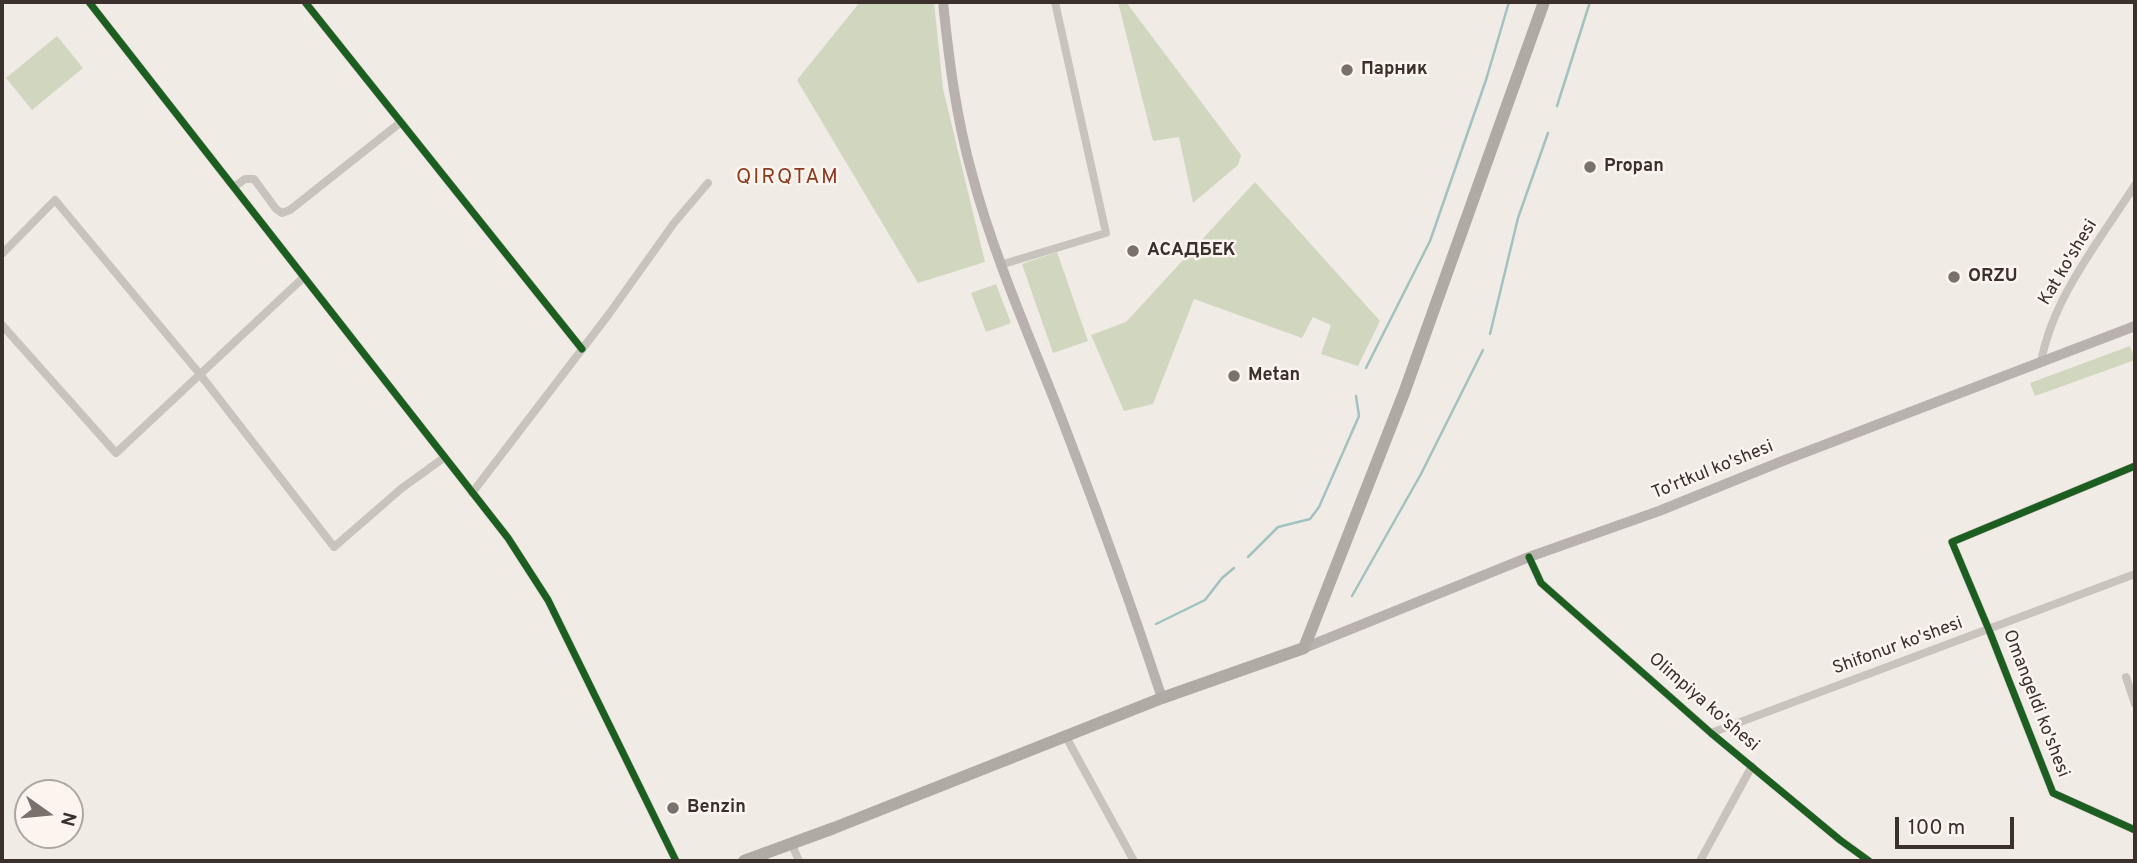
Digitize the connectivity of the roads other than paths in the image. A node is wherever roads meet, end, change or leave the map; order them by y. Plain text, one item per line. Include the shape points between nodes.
1 (89, 2) edge
2 (318, 2) edge
3 (943, 2) edge
4 (1055, 2) edge
5 (1544, 2) edge
6 (308, 5) edge
7 (401, 122) junction
8 (708, 183) dead end
9 (2135, 185) edge
10 (234, 187) junction
11 (2, 254) edge
12 (1000, 265) junction
13 (304, 277) junction
14 (2, 325) edge
15 (2135, 326) edge
16 (582, 349) junction
17 (2041, 362) junction
18 (199, 373) junction
19 (445, 457) junction
20 (2135, 467) edge
21 (472, 493) junction
22 (1529, 557) junction
23 (2135, 574) edge
24 (1989, 630) junction
25 (1304, 648) junction
26 (2126, 677) dead end
27 (1162, 698) junction
28 (2135, 704) edge
29 (1711, 733) junction
30 (1066, 737) junction
31 (1752, 766) junction
32 (2135, 830) edge
33 (792, 845) junction
34 (676, 861) edge
35 (744, 861) edge
36 (799, 861) edge
37 (1133, 861) edge
38 (1701, 861) edge
39 (1869, 861) edge

1 - 10 street
2 - 6 street
3 - 12 main road via 955,101
4 - 12 street via 1106,233
5 - 25 highway via 1404,393
6 - 7 street
7 - 10 street via 290,210 282,213 276,209 254,179
7 - 16 street
8 - 16 street
9 - 17 street, Kat ko'shesi via 2055,316
10 - 13 street
11 - 18 street via 55,200
12 - 27 main road via 1068,435
13 - 18 street
13 - 19 street
14 - 18 street via 116,453
15 - 17 main road, To'rtkul ko'shesi
16 - 21 street
17 - 22 main road, To'rtkul ko'shesi
18 - 19 street via 334,547
19 - 21 street
20 - 24 street, Omangeldi ko'shesi via 1952,542
21 - 34 street via 548,600
22 - 25 main road, To'rtkul ko'shesi
22 - 29 street, Olimpiya ko'shesi via 1542,583
23 - 24 street, Shifonur ko'shesi
24 - 29 street, Shifonur ko'shesi
24 - 32 street, Omangeldi ko'shesi via 2053,793
25 - 27 highway
26 - 28 street
27 - 30 highway
29 - 31 street, Olimpiya ko'shesi
30 - 33 highway
30 - 37 street
31 - 38 street
31 - 39 street, Olimpiya ko'shesi
33 - 35 highway
33 - 36 street

